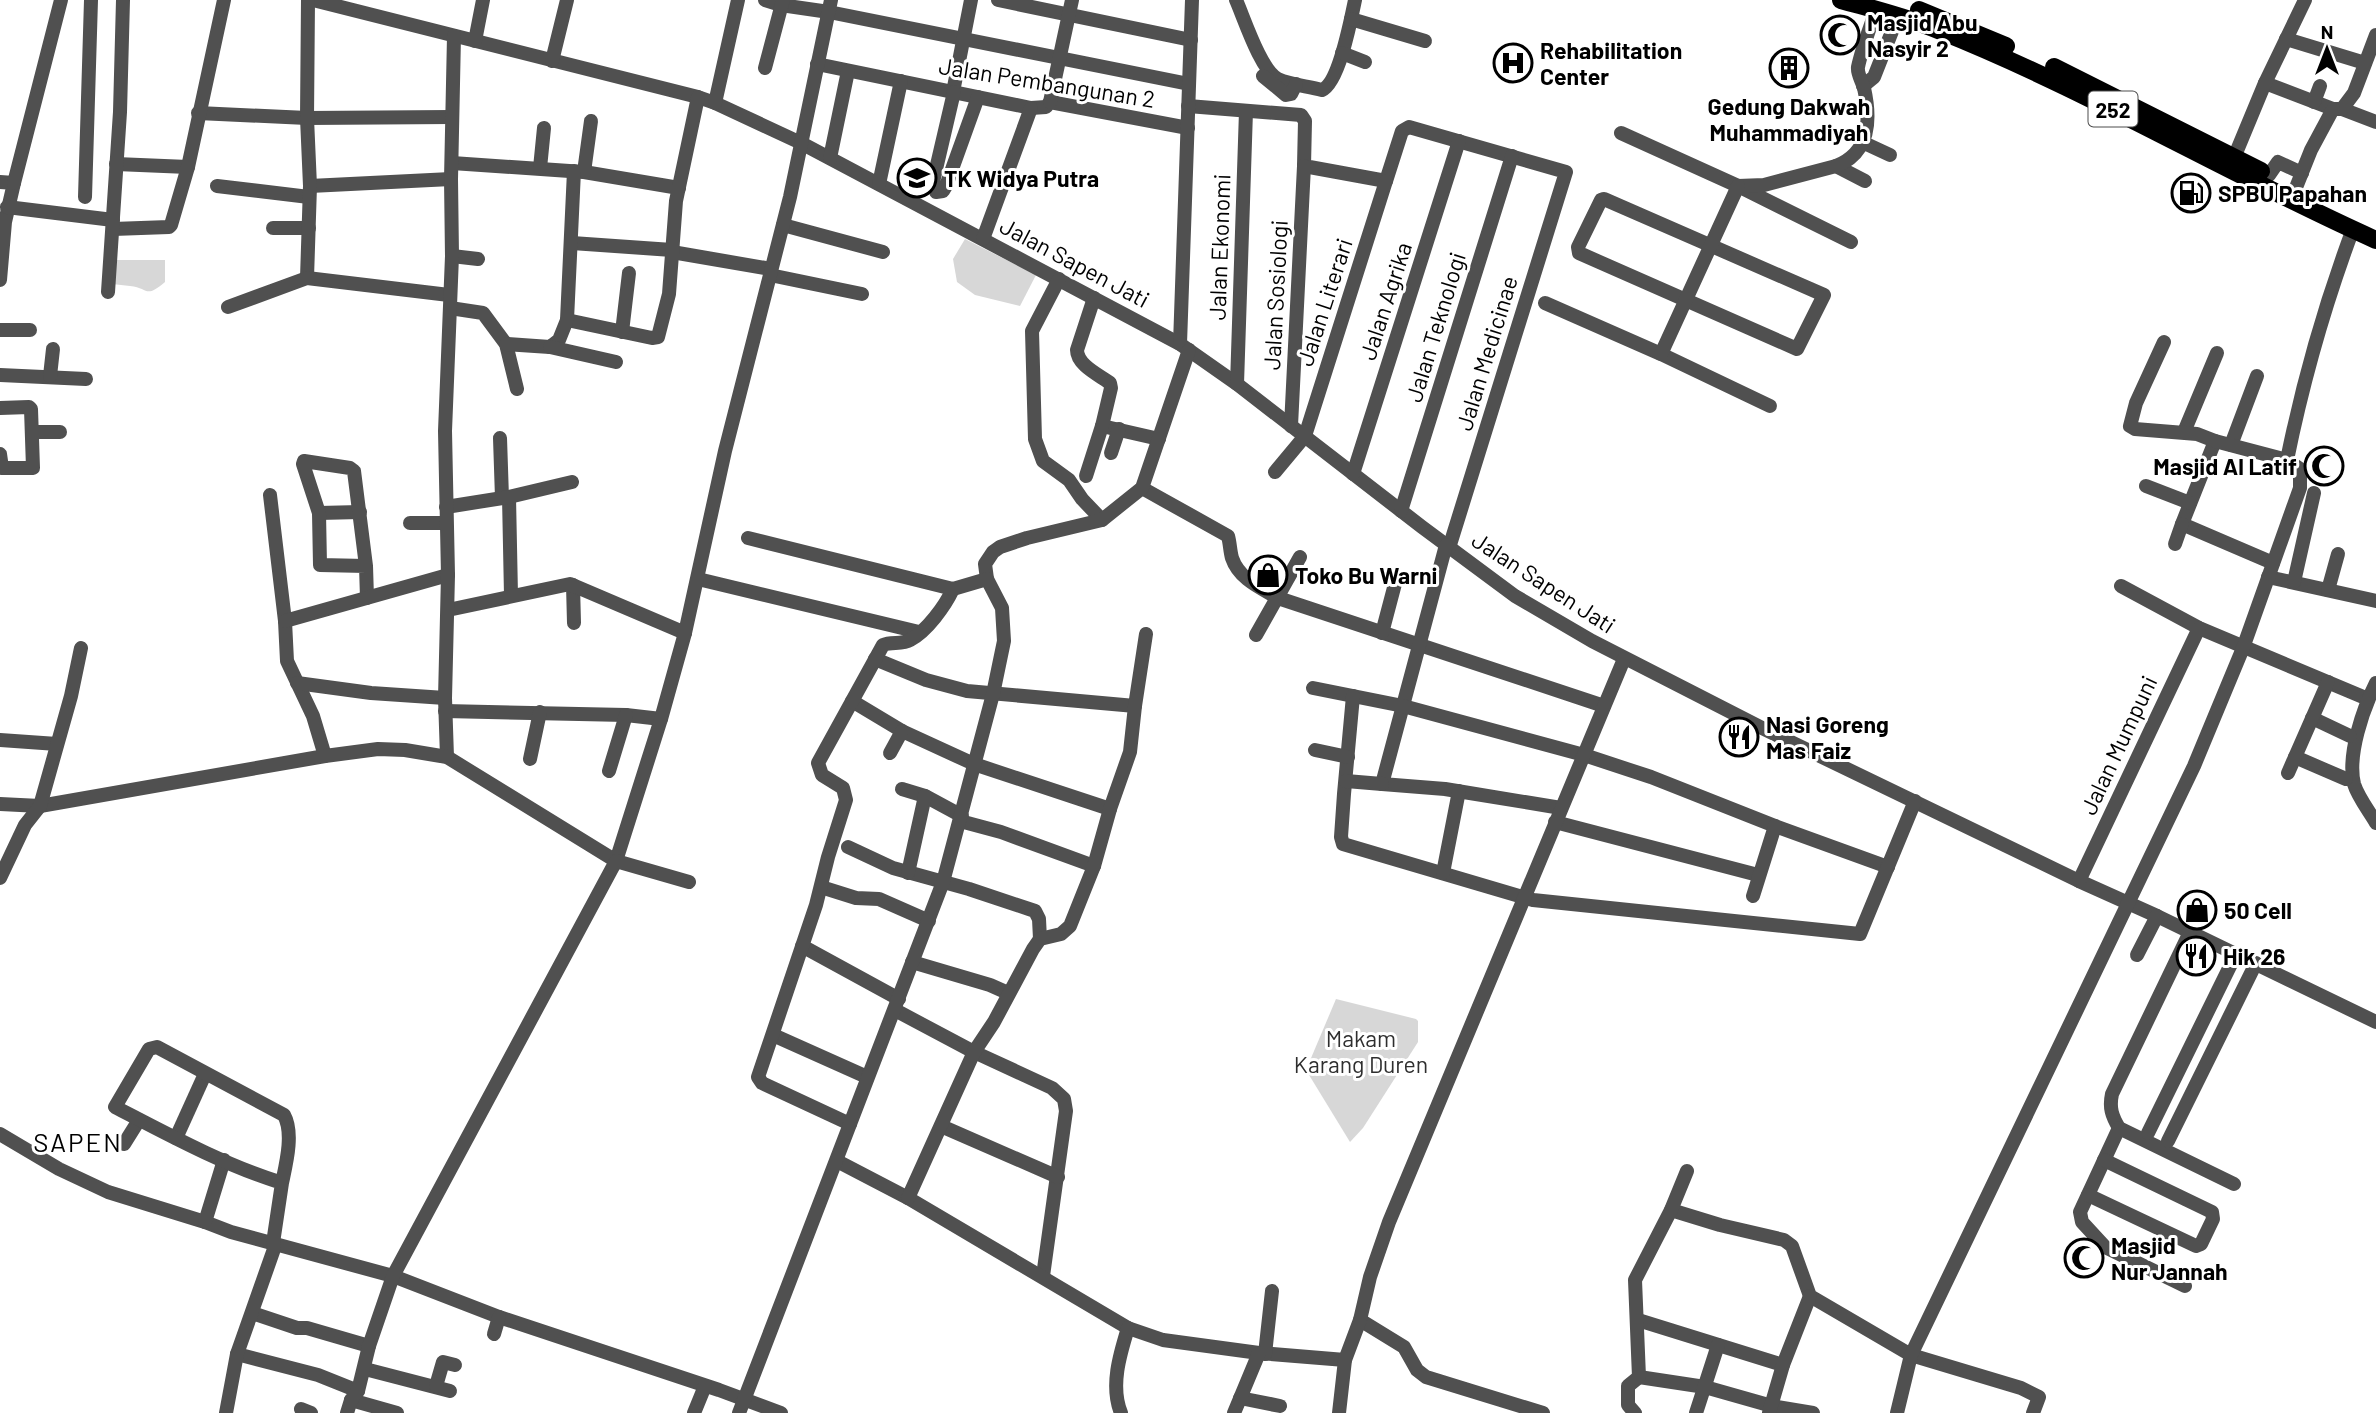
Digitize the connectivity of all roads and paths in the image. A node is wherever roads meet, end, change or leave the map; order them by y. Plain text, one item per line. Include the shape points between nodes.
1 (61, 0) edge
2 (91, 0) edge
3 (123, 0) edge
4 (224, 0) edge
5 (311, 0) edge
6 (483, 0) edge
7 (567, 0) edge
8 (738, 0) edge
9 (765, 0) edge
10 (971, 0) edge
11 (998, 0) edge
12 (1192, 0) edge
13 (1233, 0) edge
14 (1355, 0) edge
15 (1841, 0) edge
16 (2305, 0) edge
17 (782, 3) edge
18 (1881, 5) edge
19 (830, 6) edge
20 (1070, 7) edge
21 (1898, 16) junction
22 (1351, 19) junction
23 (2376, 35) edge
24 (454, 36) junction
25 (963, 37) junction
26 (2286, 39) junction
27 (1191, 40) junction
28 (475, 41) junction
29 (1425, 41) dead end
30 (1342, 53) junction
31 (1059, 57) junction
32 (552, 61) junction
33 (1365, 62) dead end
34 (2365, 63) junction
35 (817, 64) junction
36 (765, 68) dead end
37 (848, 71) junction
38 (1872, 78) junction
39 (901, 81) junction
40 (2265, 83) junction
41 (1189, 84) junction
42 (2320, 86) dead end
43 (953, 92) junction
44 (698, 97) junction
45 (978, 97) junction
46 (1049, 102) junction
47 (2314, 102) junction
48 (715, 103) junction
49 (1188, 106) junction
50 (1031, 108) junction
51 (2337, 109) junction
52 (1246, 111) junction
53 (198, 113) junction
54 (452, 117) junction
55 (306, 118) junction
56 (591, 121) dead end
57 (2376, 122) edge
58 (544, 128) dead end
59 (1188, 128) junction
60 (1620, 133) dead end
61 (1459, 141) junction
62 (1862, 142) junction
63 (801, 143) junction
64 (1889, 155) dead end
65 (1512, 156) junction
66 (830, 158) junction
67 (2232, 162) junction
68 (452, 163) junction
69 (116, 164) junction
70 (1304, 166) junction
71 (1836, 166) junction
72 (188, 167) junction
73 (540, 168) junction
74 (579, 171) junction
75 (451, 178) junction
76 (1387, 181) junction
77 (1866, 181) dead end
78 (7, 183) edge
79 (878, 184) junction
80 (217, 186) dead end
81 (1738, 186) junction
82 (2296, 187) junction
83 (679, 188) junction
84 (309, 192) junction
85 (85, 197) dead end
86 (7, 207) junction
87 (113, 224) junction
88 (783, 225) junction
89 (2376, 227) edge
90 (273, 228) dead end
91 (309, 228) junction
92 (2353, 229) junction
93 (984, 239) junction
94 (2376, 240) edge
95 (1852, 242) dead end
96 (572, 243) junction
97 (1710, 246) junction
98 (672, 251) junction
99 (883, 253) dead end
100 (452, 256) junction
101 (478, 259) dead end
102 (771, 272) junction
103 (629, 273) dead end
104 (307, 278) junction
105 (1059, 279) junction
106 (0, 280) edge
107 (108, 292) dead end
108 (862, 294) dead end
109 (1094, 298) junction
110 (1686, 300) junction
111 (449, 301) junction
112 (1545, 303) dead end
113 (228, 307) dead end
114 (567, 320) junction
115 (0, 330) edge
116 (30, 330) dead end
117 (622, 332) junction
118 (2164, 342) dead end
119 (506, 344) junction
120 (550, 347) junction
121 (1184, 347) junction
122 (52, 349) dead end
123 (2217, 353) dead end
124 (1661, 354) junction
125 (616, 362) dead end
126 (0, 375) edge
127 (50, 376) junction
128 (2257, 376) dead end
129 (86, 379) dead end
130 (1237, 384) junction
131 (517, 389) dead end
132 (1770, 406) dead end
133 (0, 408) edge
134 (1102, 426) junction
135 (1292, 426) junction
136 (1119, 429) junction
137 (32, 432) junction
138 (60, 432) dead end
139 (2183, 432) junction
140 (1305, 436) junction
141 (500, 438) dead end
142 (1159, 439) junction
143 (2216, 442) junction
144 (2231, 445) junction
145 (1111, 453) dead end
146 (0, 454) edge
147 (2287, 460) junction
148 (1275, 472) dead end
149 (1353, 474) junction
150 (1086, 476) dead end
151 (572, 482) dead end
152 (2146, 486) dead end
153 (1142, 488) junction
154 (2313, 493) junction
155 (270, 495) dead end
156 (505, 497) junction
157 (2190, 503) junction
158 (446, 507) junction
159 (1401, 511) junction
160 (360, 512) junction
161 (319, 513) junction
162 (1102, 520) junction
163 (410, 523) dead end
164 (446, 523) junction
165 (2182, 524) junction
166 (748, 538) dead end
167 (2175, 544) dead end
168 (1448, 547) junction
169 (2338, 554) dead end
170 (1300, 558) dead end
171 (366, 566) junction
172 (2270, 570) junction
173 (448, 575) junction
174 (698, 579) junction
175 (987, 579) junction
176 (1396, 580) dead end
177 (2294, 582) junction
178 (573, 585) junction
179 (2121, 586) dead end
180 (953, 589) junction
181 (2328, 590) junction
182 (512, 595) junction
183 (367, 598) junction
184 (1278, 598) junction
185 (2376, 601) edge
186 (447, 610) junction
187 (285, 621) junction
188 (574, 623) dead end
189 (2199, 628) junction
190 (919, 632) junction
191 (685, 633) junction
192 (1382, 633) junction
193 (1146, 634) dead end
194 (1256, 635) dead end
195 (1419, 645) junction
196 (81, 648) dead end
197 (2243, 648) junction
198 (875, 659) junction
199 (1624, 659) junction
200 (297, 682) junction
201 (2328, 682) junction
202 (2376, 683) edge
203 (1313, 688) dead end
204 (993, 694) junction
205 (1353, 696) junction
206 (2368, 699) junction
207 (852, 701) junction
208 (445, 704) junction
209 (1135, 706) junction
210 (1403, 706) junction
211 (1604, 706) junction
212 (540, 712) junction
213 (626, 715) junction
214 (2312, 718) junction
215 (661, 719) junction
216 (902, 730) junction
217 (2350, 736) dead end
218 (0, 740) edge
219 (57, 744) junction
220 (1315, 750) dead end
221 (890, 753) dead end
222 (1584, 755) junction
223 (326, 756) junction
224 (447, 757) junction
225 (1348, 757) junction
226 (2295, 757) junction
227 (530, 758) dead end
228 (974, 764) junction
229 (609, 771) dead end
230 (2288, 773) dead end
231 (2346, 779) dead end
232 (1346, 781) junction
233 (1382, 784) junction
234 (902, 789) dead end
235 (1460, 791) junction
236 (925, 796) junction
237 (1915, 801) junction
238 (0, 804) edge
239 (40, 807) junction
240 (1110, 808) junction
241 (1558, 815) junction
242 (961, 818) junction
243 (2376, 823) edge
244 (1775, 826) junction
245 (848, 847) dead end
246 (616, 861) junction
247 (1094, 866) junction
248 (1888, 867) junction
249 (908, 873) junction
250 (1443, 873) junction
251 (1758, 875) junction
252 (0, 878) edge
253 (2079, 881) junction
254 (689, 883) dead end
255 (943, 883) junction
256 (821, 887) junction
257 (1752, 896) dead end
258 (1524, 897) junction
259 (2127, 902) junction
260 (2157, 916) junction
261 (929, 921) junction
262 (2190, 932) junction
263 (1040, 939) junction
264 (802, 946) junction
265 (2236, 954) junction
266 (2137, 955) dead end
267 (912, 962) junction
268 (2256, 963) junction
269 (1007, 993) junction
270 (897, 1004) junction
271 (2376, 1022) edge
272 (773, 1035) junction
273 (974, 1052) junction
274 (205, 1074) junction
275 (867, 1077) junction
276 (139, 1119) junction
277 (850, 1124) junction
278 (941, 1126) junction
279 (2119, 1128) junction
280 (2148, 1133) dead end
281 (0, 1134) edge
282 (176, 1139) junction
283 (2168, 1141) dead end
284 (124, 1144) dead end
285 (224, 1160) junction
286 (2104, 1160) junction
287 (837, 1161) junction
288 (1687, 1171) dead end
289 (1058, 1177) junction
290 (282, 1183) junction
291 (2234, 1184) dead end
292 (2088, 1195) junction
293 (908, 1198) junction
294 (1671, 1210) junction
295 (205, 1222) junction
296 (273, 1243) junction
297 (393, 1276) junction
298 (1043, 1276) junction
299 (2185, 1286) dead end
300 (1272, 1291) dead end
301 (1810, 1296) junction
302 (253, 1313) junction
303 (499, 1317) junction
304 (1360, 1320) junction
305 (1638, 1320) junction
306 (1128, 1328) junction
307 (494, 1334) dead end
308 (1718, 1345) junction
309 (369, 1346) junction
310 (237, 1354) junction
311 (1262, 1354) junction
312 (1912, 1355) junction
313 (1345, 1360) junction
314 (455, 1365) dead end
315 (1783, 1365) junction
316 (365, 1368) junction
317 (1639, 1377) junction
318 (705, 1387) junction
319 (1704, 1387) junction
320 (1240, 1398) junction
321 (352, 1401) edge
322 (1280, 1406) dead end
323 (742, 1407) edge
324 (1770, 1410) edge
325 (226, 1413) edge
326 (397, 1413) edge
327 (694, 1413) edge
328 (781, 1413) edge
329 (1121, 1413) edge
330 (1234, 1413) edge
331 (1339, 1413) edge
332 (1542, 1413) edge
333 (1635, 1413) edge
334 (1696, 1413) edge
335 (1813, 1413) edge
336 (1897, 1413) edge
337 (2033, 1413) edge

1 - 78 street
2 - 85 street
3 - 69 street
4 - 53 street
5 - 24 street, Jalan Sapen Jati
5 - 55 street
6 - 28 street
7 - 32 street
8 - 48 street
9 - 17 street
10 - 25 street
11 - 20 street
12 - 27 street
13 - 30 street via 1267,70 1294,88 1325,89
14 - 22 street
15 - 18 main road, 252
16 - 26 street
17 - 19 street
17 - 36 street
18 - 21 main road, 252
18 - 38 street via 1859,66
18 - 67 main road, 252 via 1945,19 2048,64
19 - 25 street
19 - 35 street
20 - 27 street
20 - 31 street
21 - 38 street
21 - 67 main road, 252 via 2052,78
22 - 29 street
22 - 30 street
23 - 34 street
24 - 28 street, Jalan Sapen Jati
24 - 54 street
25 - 31 street
25 - 43 street
26 - 34 street
26 - 40 street
27 - 41 street
28 - 32 street, Jalan Sapen Jati
30 - 33 street
31 - 41 street
31 - 46 street
32 - 44 street, Jalan Sapen Jati
34 - 51 street via 2354,93
35 - 37 street, Jalan Pembangunan 2
35 - 63 street
37 - 39 street, Jalan Pembangunan 2
37 - 66 street
38 - 62 street via 1869,121
39 - 43 street, Jalan Pembangunan 2
39 - 79 street
40 - 47 street
40 - 67 street
41 - 49 street
42 - 47 street
43 - 45 street, Jalan Pembangunan 2
43 - 45 street via 933,182 936,192 946,186
44 - 48 street, Jalan Sapen Jati
44 - 83 street
45 - 50 street, Jalan Pembangunan 2
46 - 50 street, Jalan Pembangunan 2 via 1046,107
46 - 59 street, Jalan Pembangunan 2
47 - 51 street
48 - 63 street, Jalan Sapen Jati
49 - 52 street
49 - 59 street
50 - 93 street
51 - 57 street
51 - 82 street
52 - 70 street, Jalan Sosiologi via 1304,117
52 - 130 street, Jalan Ekonomi
53 - 55 street
53 - 72 street
54 - 55 street
54 - 68 street
55 - 84 street
56 - 74 street
58 - 73 street
59 - 121 street
60 - 81 street
61 - 65 street
61 - 76 street, Jalan Literari via 1409,127 1402,131
61 - 149 street, Jalan Agrika
62 - 64 street
62 - 71 street via 1847,162
63 - 66 street, Jalan Sapen Jati
63 - 88 street
65 - 159 street, Jalan Teknologi
65 - 168 street, Jalan Medicinae via 1566,172
66 - 79 street, Jalan Sapen Jati
67 - 82 main road, 252
67 - 82 main road, 252
68 - 73 street
68 - 75 street
69 - 72 street
69 - 87 street
70 - 76 street
70 - 135 street, Jalan Sosiologi
71 - 77 street
71 - 81 street via 1764,185
72 - 87 street via 183,208 169,227
73 - 74 street
74 - 83 street
74 - 96 street
75 - 84 street
75 - 100 street
76 - 140 street, Jalan Literari
78 - 86 street
79 - 93 street, Jalan Sapen Jati
80 - 84 street
81 - 95 street
81 - 97 street
82 - 89 main road, 252
82 - 92 main road, 252
83 - 98 street
84 - 91 street
86 - 87 street
86 - 106 street
87 - 107 street
88 - 99 street
88 - 102 street
90 - 91 street
91 - 104 street
92 - 94 main road, 252
92 - 147 street via 2307,372
93 - 105 street, Jalan Sapen Jati
96 - 98 street
96 - 114 street
97 - 110 street
97 - 110 street via 1604,198 1578,247 1581,254
97 - 110 street via 1824,295 1797,349
98 - 102 street
98 - 117 street via 669,294 658,337
100 - 101 street
100 - 111 street
102 - 108 street
102 - 174 street
103 - 117 street
104 - 111 street
104 - 113 street
105 - 109 street, Jalan Sapen Jati
105 - 162 street via 1032,331 1035,439 1043,461 1069,480
109 - 121 street, Jalan Sapen Jati
109 - 134 street via 1077,353 1082,363 1111,384
110 - 124 street
111 - 119 street via 482,312
111 - 158 street
112 - 124 street
114 - 117 street
114 - 120 street via 559,340
115 - 116 street
118 - 139 street via 2129,424 2135,429
119 - 120 street
119 - 131 street
120 - 125 street
121 - 130 street, Jalan Sapen Jati
121 - 142 street
122 - 127 street
123 - 139 street
124 - 132 street
126 - 127 street
127 - 129 street
128 - 144 street
130 - 135 street, Jalan Sapen Jati
133 - 137 street via 30,408
134 - 136 street
134 - 150 street
135 - 140 street, Jalan Sapen Jati
136 - 142 street
136 - 145 street
137 - 138 street
137 - 146 street via 32,470 2,468
139 - 143 street
140 - 148 street
140 - 149 street, Jalan Sapen Jati
141 - 156 street
142 - 153 street
143 - 144 street
143 - 157 street
144 - 147 street
147 - 154 street via 2300,469
149 - 159 street, Jalan Sapen Jati
151 - 156 street
152 - 157 street
153 - 162 street
153 - 184 street via 1228,536 1240,572
154 - 172 street
154 - 177 street
155 - 187 street
156 - 158 street
156 - 182 street
157 - 165 street
158 - 164 street
159 - 168 street, Jalan Sapen Jati
160 - 161 street
160 - 161 street via 353,470 305,460
160 - 171 street
161 - 171 street via 320,565
162 - 175 street via 1000,547 989,558
163 - 164 street
164 - 173 street
165 - 167 street
165 - 172 street
166 - 180 street
168 - 195 street, Jalan Medicinae
168 - 199 street, Jalan Sapen Jati via 1525,602
169 - 181 street
170 - 184 street
171 - 183 street
172 - 177 street
172 - 197 street
173 - 183 street
173 - 186 street
174 - 190 street
174 - 191 street
175 - 180 street
175 - 204 street via 1003,616
176 - 192 street
177 - 181 street
178 - 182 street
178 - 188 street
178 - 191 street
179 - 189 street
180 - 190 street
181 - 185 street
182 - 186 street
183 - 187 street
184 - 192 street
184 - 194 street
186 - 208 street
187 - 200 street via 287,661
189 - 197 street
189 - 253 street, Jalan Mumpuni
190 - 198 street via 906,642 885,643
191 - 215 street
192 - 195 street
193 - 209 street
195 - 210 street, Jalan Medicinae
195 - 211 street
196 - 219 street
197 - 201 street
197 - 259 street via 2194,766
198 - 204 street via 945,686
198 - 207 street
199 - 211 street
199 - 237 street, Jalan Sapen Jati
200 - 208 street
200 - 223 street
201 - 206 street
201 - 214 street
202 - 206 street
203 - 205 street
204 - 209 street
204 - 228 street
205 - 210 street
205 - 225 street
206 - 243 street via 2352,772 2355,787
207 - 216 street
207 - 256 street via 818,763 822,775 840,785 846,796
208 - 212 street
208 - 224 street
209 - 240 street via 1128,765
210 - 222 street
210 - 233 street, Jalan Medicinae
211 - 222 street
212 - 213 street
212 - 227 street
213 - 215 street
213 - 229 street
214 - 217 street
214 - 226 street
215 - 246 street
216 - 221 street
216 - 228 street
218 - 219 street
219 - 239 street
220 - 225 street
222 - 241 street
222 - 244 street
223 - 224 street via 378,749
223 - 239 street
224 - 246 street
225 - 232 street
226 - 230 street
226 - 231 street
228 - 240 street
228 - 242 street
232 - 233 street
232 - 250 street via 1343,844
233 - 235 street
234 - 236 street
235 - 241 street
235 - 250 street
236 - 242 street
236 - 249 street
237 - 248 street
237 - 253 street, Jalan Sapen Jati
238 - 239 street
239 - 252 street via 25,825
240 - 247 street
241 - 251 street
241 - 258 street
242 - 247 street
242 - 255 street
244 - 248 street
244 - 251 street via 1771,852
245 - 249 street
246 - 254 street
246 - 297 street
247 - 263 street via 1070,926 1061,934
248 - 258 street via 1860,934
249 - 255 street
250 - 258 street
251 - 257 street
253 - 259 street, Jalan Sapen Jati
255 - 261 street
255 - 263 street via 1035,911 1040,919
256 - 261 street via 856,898 879,899
256 - 264 street
258 - 304 street via 1389,1222
259 - 260 street, Jalan Sapen Jati
259 - 312 street
260 - 262 street, Jalan Sapen Jati
260 - 266 street
261 - 267 street
262 - 265 street, Jalan Sapen Jati
262 - 279 street via 2112,1094 2112,1116
263 - 269 street
264 - 270 street
264 - 272 street
265 - 268 street, Jalan Sapen Jati
265 - 280 street
267 - 269 street
267 - 270 street
268 - 271 street, Jalan Sapen Jati
268 - 283 street
269 - 273 street
270 - 273 street
270 - 275 street
272 - 275 street
272 - 277 street via 759,1081
273 - 278 street
273 - 289 street via 1052,1088 1064,1099
274 - 276 street via 151,1047 116,1107
274 - 282 street
274 - 290 street via 286,1117
275 - 277 street
276 - 282 street
276 - 284 street
277 - 287 street
278 - 289 street
278 - 293 street
279 - 286 street
279 - 291 street
281 - 295 street via 108,1192
282 - 285 street
285 - 290 street
285 - 295 street
286 - 292 street
286 - 292 street via 2212,1212 2202,1244 2196,1247
287 - 293 street
287 - 323 street
288 - 294 street
289 - 298 street
290 - 296 street
292 - 299 street via 2080,1219 2105,1247
293 - 298 street
294 - 301 street via 1784,1240 1792,1246
294 - 305 street via 1635,1280
295 - 296 street
296 - 297 street
296 - 302 street
297 - 303 street
297 - 309 street
298 - 306 street
300 - 311 street
301 - 312 street
301 - 315 street
302 - 309 street
302 - 310 street
303 - 307 street
303 - 318 street
304 - 313 street
304 - 332 street via 1404,1347 1426,1377
305 - 308 street
305 - 317 street
306 - 311 street via 1156,1339
306 - 329 street via 1117,1380
308 - 315 street
308 - 319 street
309 - 316 street
310 - 321 street via 318,1375
310 - 325 street
311 - 313 street
311 - 320 street
312 - 336 street
312 - 337 street via 2021,1388 2039,1397
313 - 331 street
314 - 316 street via 443,1362 443,1389
315 - 324 street
316 - 321 street
317 - 319 street
317 - 333 street via 1628,1386 1628,1405
318 - 323 street
318 - 327 street
319 - 324 street
319 - 334 street
320 - 322 street
320 - 330 street
321 - 326 street
323 - 328 street
324 - 335 street

